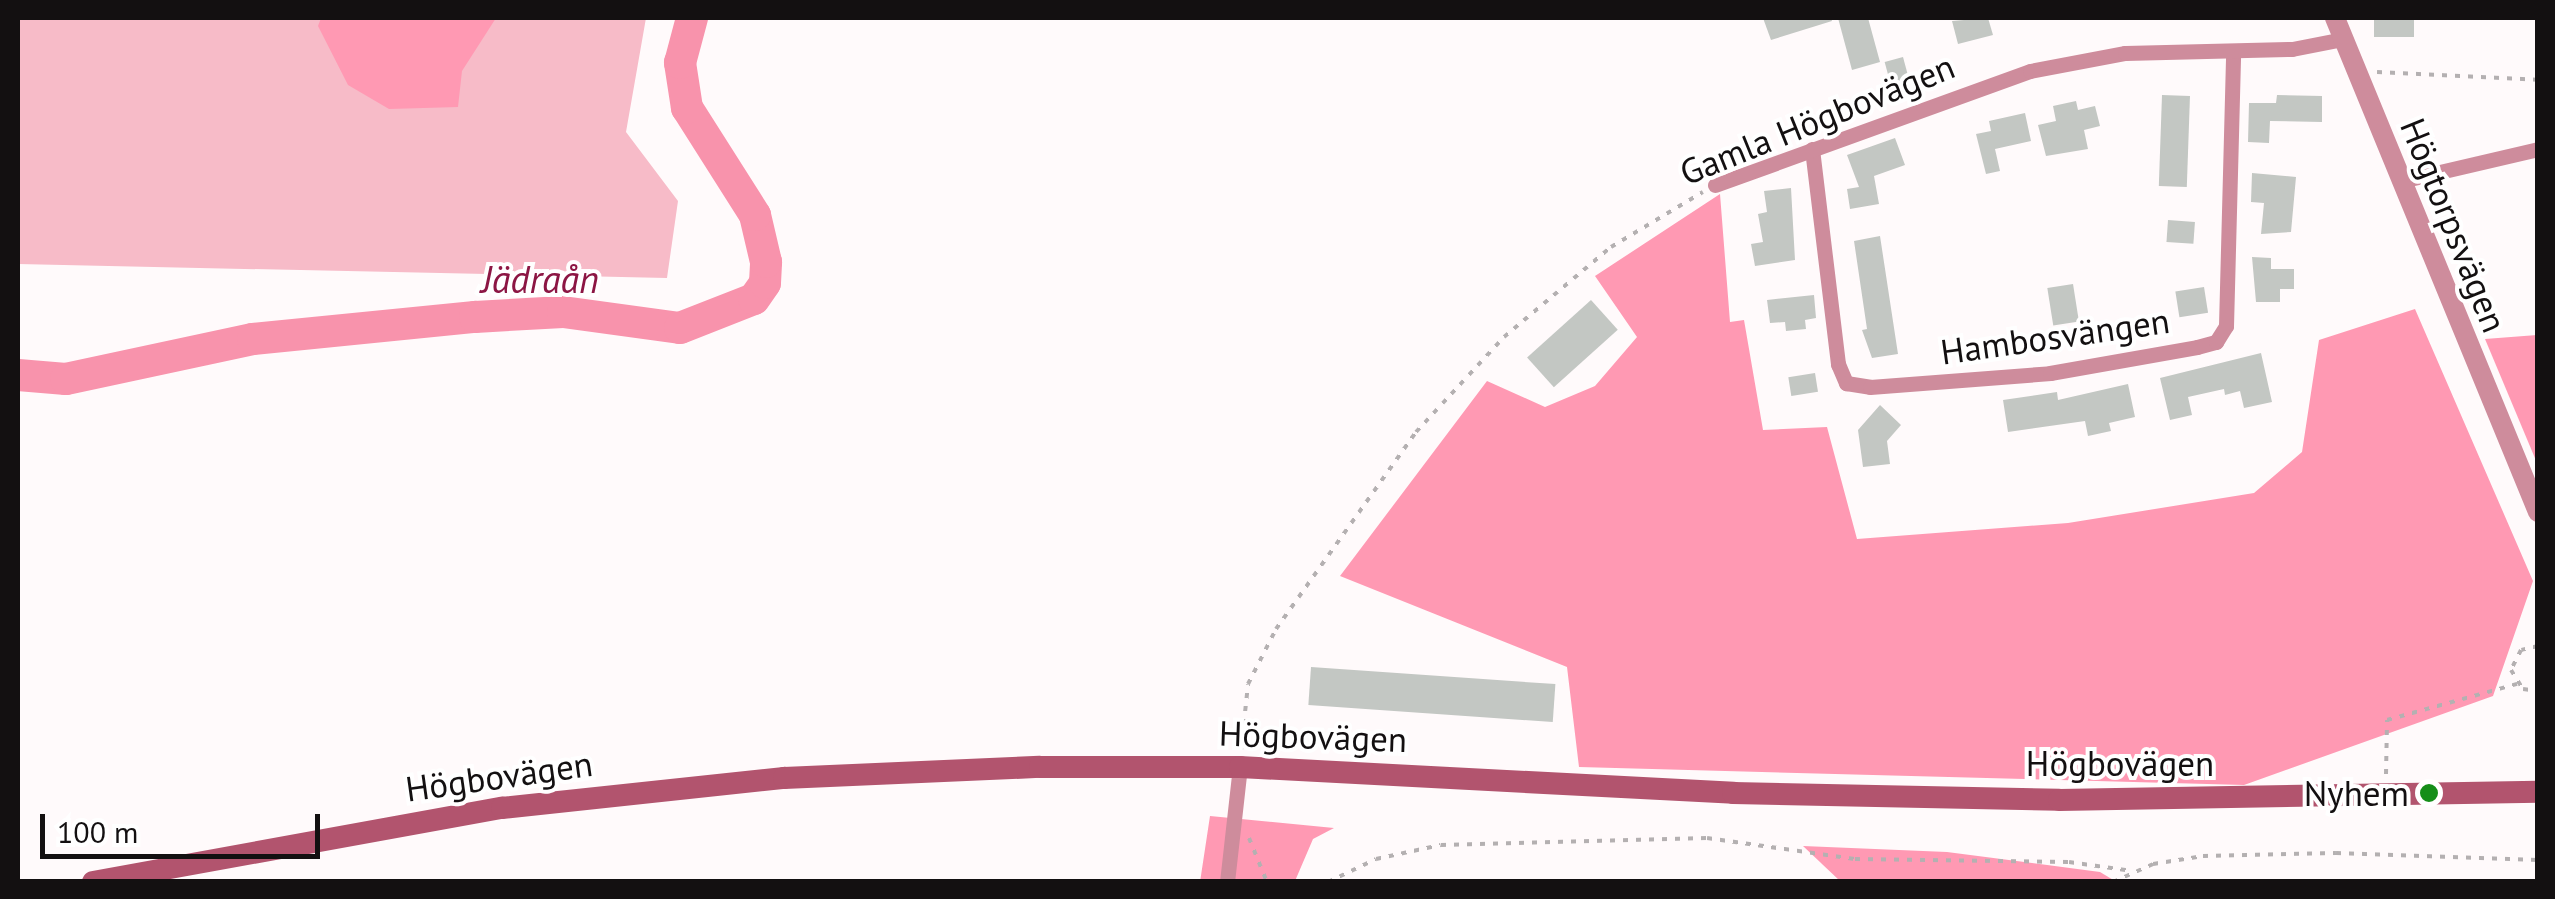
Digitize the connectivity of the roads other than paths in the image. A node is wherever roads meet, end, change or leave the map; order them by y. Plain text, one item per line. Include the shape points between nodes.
1 (2335, 18) edge
2 (2344, 39) junction
3 (2232, 51) junction
4 (1812, 149) junction
5 (2538, 149) edge
6 (2401, 181) junction
7 (1715, 185) road end
8 (2538, 512) edge
9 (1240, 767) junction
10 (2538, 792) edge
11 (93, 882) edge
12 (1227, 882) edge

1 - 2 street, Högtorpsvägen
2 - 3 street, Gamla Högbovägen via 2314,48
2 - 6 street, Högtorpsvägen
3 - 4 street, Gamla Högbovägen via 2124,53 2030,71
3 - 4 street, Hambosvängen via 2226,326 2216,342 2014,377 1846,383 1838,364
4 - 7 street, Gamla Högbovägen
5 - 6 street
6 - 8 street, Högtorpsvägen
9 - 10 main road, Högbovägen via 2059,800
9 - 11 main road, Högbovägen via 1040,766 784,778 483,811
9 - 12 street

